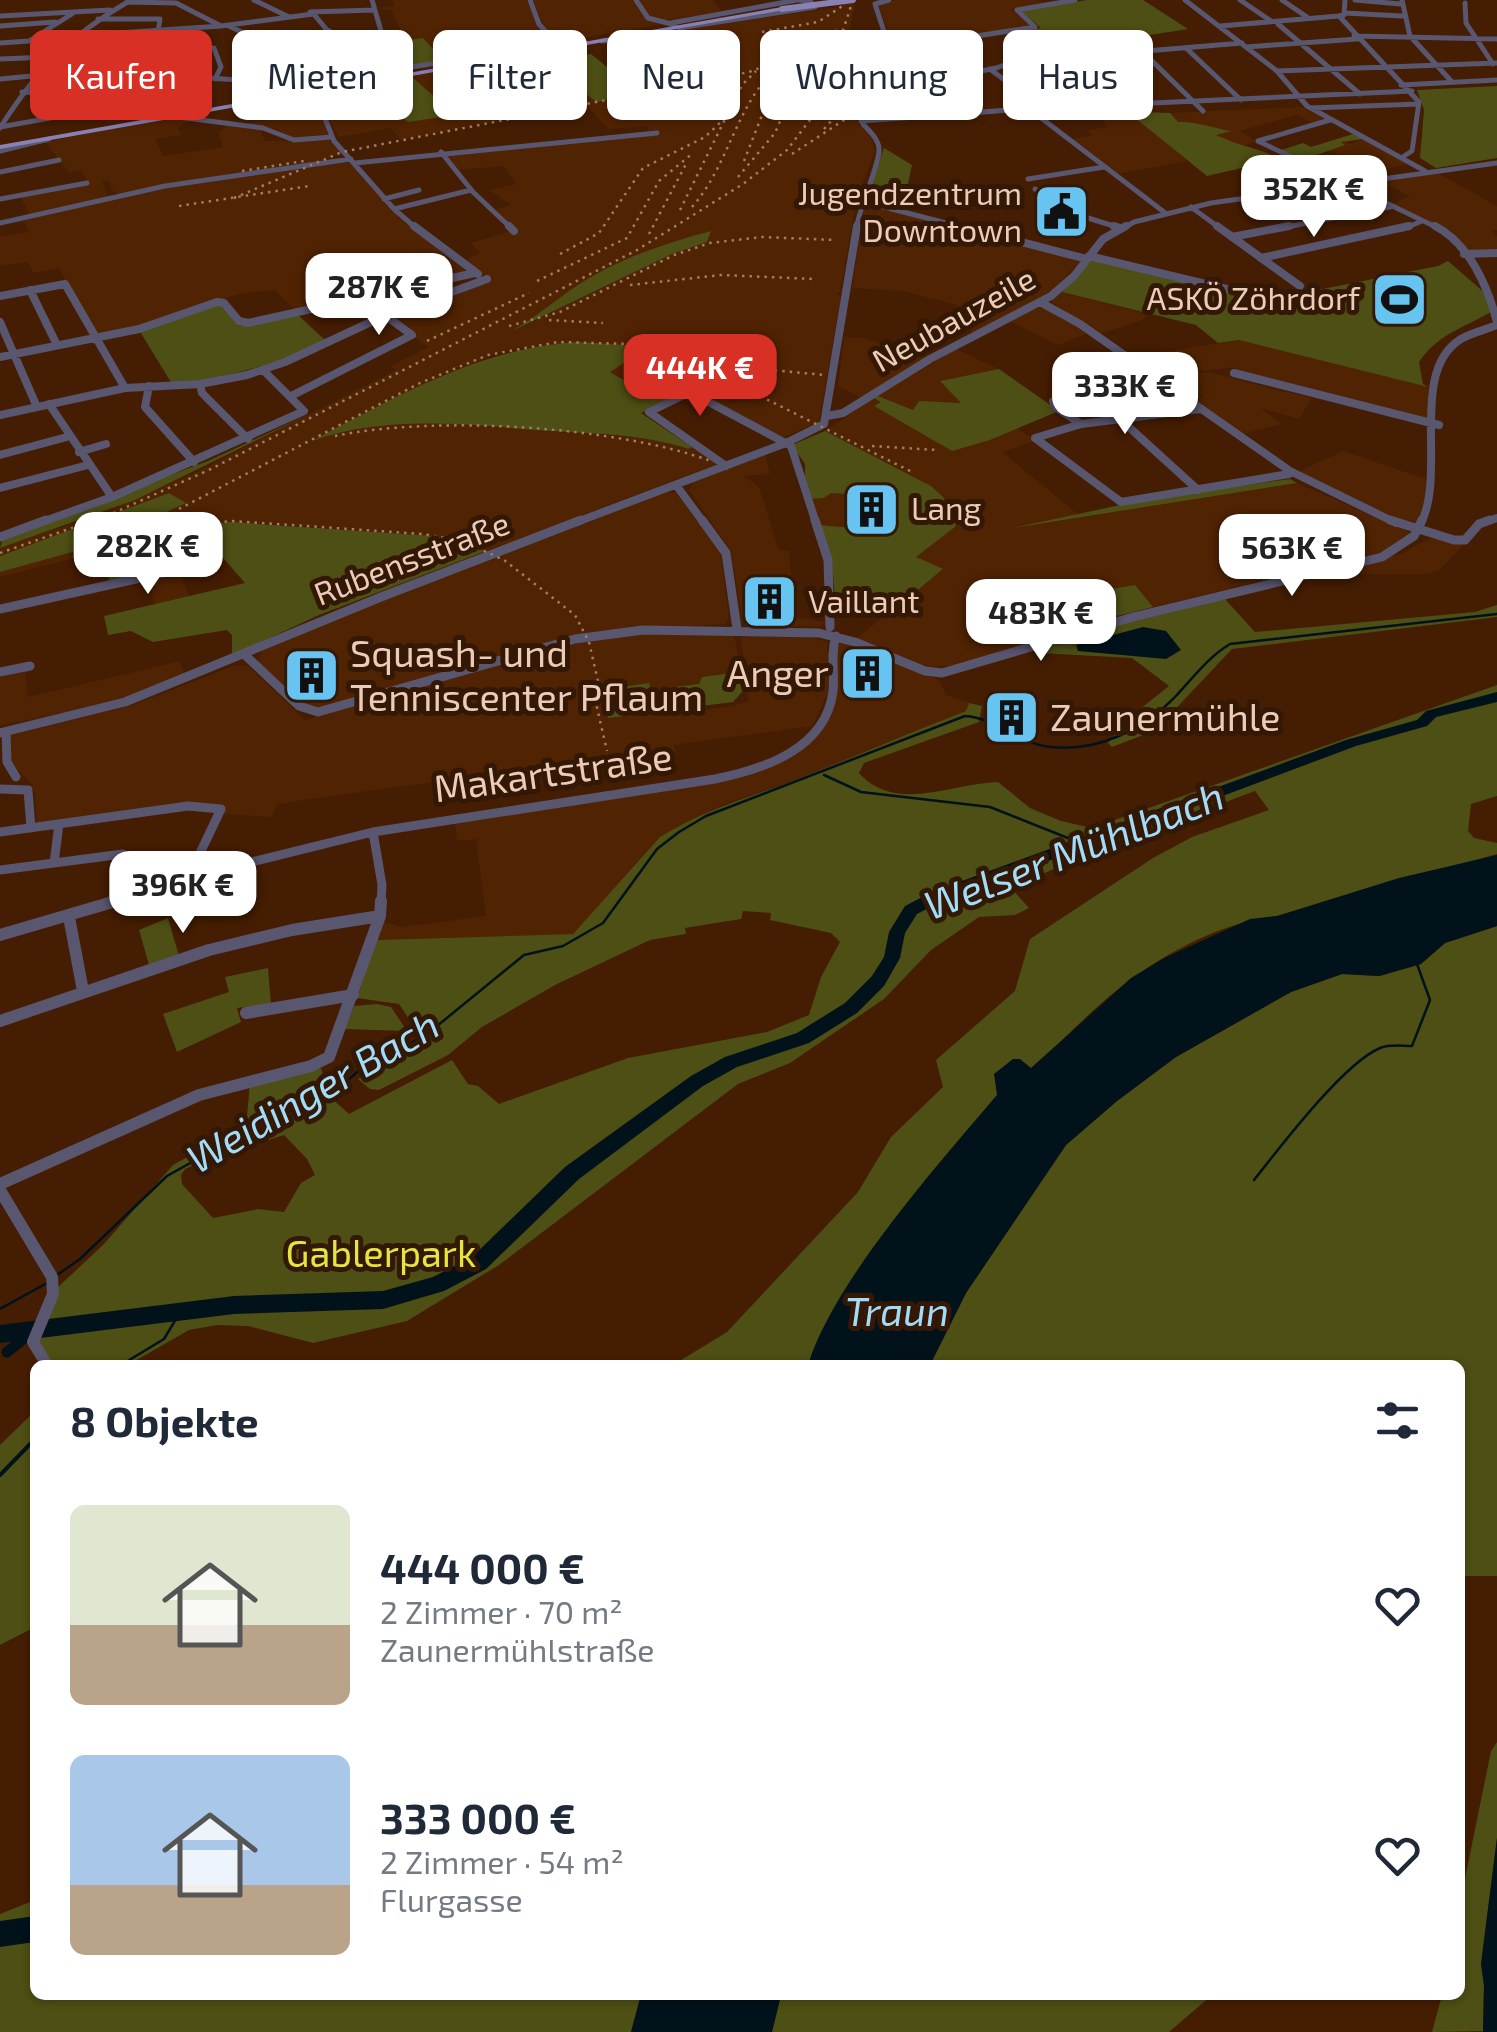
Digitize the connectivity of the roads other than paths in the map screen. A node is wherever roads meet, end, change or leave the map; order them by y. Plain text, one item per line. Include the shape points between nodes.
1 (254, 0) edge
2 (372, 0) edge
3 (530, 0) edge
4 (636, 0) edge
5 (714, 0) edge
6 (798, 0) edge
7 (833, 0) edge
8 (853, 0) edge
9 (889, 0) edge
10 (1040, 0) edge
11 (1074, 0) edge
12 (1185, 0) edge
13 (1240, 0) edge
14 (1282, 0) edge
15 (1345, 0) edge
16 (1355, 0) edge
17 (129, 1) edge
18 (876, 2) edge
19 (1402, 2) edge
20 (1465, 2) dead end
21 (1049, 4) junction
22 (781, 8) junction
23 (100, 10) junction
24 (112, 10) junction
25 (375, 10) junction
26 (723, 12) junction
27 (312, 13) junction
28 (1342, 15) junction
29 (0, 16) edge
30 (289, 16) junction
31 (1402, 16) junction
32 (1308, 18) junction
33 (98, 19) junction
34 (56, 22) junction
35 (1275, 22) junction
36 (675, 25) junction
37 (0, 26) edge
38 (224, 26) junction
39 (1220, 26) junction
40 (81, 30) edge
41 (158, 30) edge
42 (171, 30) edge
43 (233, 30) edge
44 (327, 30) edge
45 (381, 30) edge
46 (544, 30) edge
47 (681, 30) edge
48 (886, 30) edge
49 (983, 35) edge
50 (1410, 36) junction
51 (1355, 37) junction
52 (1474, 38) junction
53 (1497, 39) edge
54 (587, 42) edge
55 (1303, 42) junction
56 (0, 43) edge
57 (1244, 45) junction
58 (212, 48) edge
59 (1186, 48) junction
60 (1153, 51) edge
61 (30, 58) edge
62 (0, 59) edge
63 (1430, 62) junction
64 (1153, 63) edge
65 (1384, 64) junction
66 (1003, 65) edge
67 (1495, 65) edge
68 (1334, 68) junction
69 (990, 69) junction
70 (983, 70) edge
71 (22, 72) dead end
72 (1277, 72) junction
73 (30, 76) edge
74 (0, 77) edge
75 (232, 77) edge
76 (30, 79) edge
77 (214, 79) joint
78 (1003, 79) edge
79 (1497, 80) edge
80 (1452, 82) junction
81 (1354, 87) junction
82 (1409, 88) junction
83 (22, 92) junction
84 (30, 92) edge
85 (1295, 94) junction
86 (1360, 94) junction
87 (1241, 100) junction
88 (1193, 102) junction
89 (1153, 103) edge
90 (1420, 104) junction
91 (1310, 108) junction
92 (1203, 111) dead end
93 (45, 120) edge
94 (141, 120) edge
95 (142, 120) edge
96 (144, 120) edge
97 (212, 120) edge
98 (327, 120) edge
99 (876, 120) edge
100 (1045, 120) edge
101 (1330, 120) junction
102 (862, 121) joint
103 (0, 128) edge
104 (656, 133) dead end
105 (332, 137) junction
106 (31, 141) junction
107 (42, 141) junction
108 (0, 147) edge
109 (441, 152) junction
110 (1404, 156) junction
111 (58, 160) dead end
112 (353, 161) junction
113 (1497, 162) edge
114 (1104, 166) junction
115 (1425, 171) junction
116 (0, 172) edge
117 (1028, 179) dead end
118 (87, 183) dead end
119 (1341, 183) junction
120 (1035, 189) dead end
121 (419, 190) dead end
122 (472, 190) junction
123 (384, 198) junction
124 (0, 199) edge
125 (861, 201) junction
126 (1190, 207) junction
127 (1390, 207) junction
128 (394, 209) junction
129 (1164, 212) junction
130 (1422, 221) junction
131 (0, 222) edge
132 (1120, 228) junction
133 (514, 230) dead end
134 (1232, 237) junction
135 (1497, 253) edge
136 (1464, 254) junction
137 (1088, 257) junction
138 (1261, 258) junction
139 (475, 273) junction
140 (1300, 286) dead end
141 (30, 290) junction
142 (0, 296) edge
143 (1260, 298) dead end
144 (1040, 302) junction
145 (386, 316) junction
146 (0, 322) edge
147 (1496, 325) edge
148 (93, 338) junction
149 (57, 345) junction
150 (15, 354) junction
151 (0, 358) edge
152 (1134, 363) junction
153 (263, 370) junction
154 (1234, 372) dead end
155 (200, 384) junction
156 (149, 386) junction
157 (125, 388) junction
158 (292, 396) junction
159 (49, 404) junction
160 (37, 407) junction
161 (1200, 409) junction
162 (0, 415) edge
163 (827, 416) junction
164 (1120, 419) junction
165 (1082, 424) junction
166 (1439, 425) junction
167 (67, 436) junction
168 (248, 438) junction
169 (786, 443) junction
170 (106, 444) dead end
171 (79, 452) junction
172 (0, 455) edge
173 (194, 462) junction
174 (88, 465) junction
175 (726, 466) junction
176 (1289, 474) junction
177 (676, 485) junction
178 (0, 488) edge
179 (1198, 490) junction
180 (1441, 493) dead end
181 (112, 497) junction
182 (1497, 518) edge
183 (0, 524) edge
184 (1430, 528) junction
185 (196, 534) dead end
186 (3, 536) edge
187 (0, 608) edge
188 (737, 629) junction
189 (833, 632) junction
190 (245, 655) junction
191 (30, 666) dead end
192 (0, 672) edge
193 (3, 733) edge
194 (16, 776) dead end
195 (0, 790) edge
196 (59, 824) junction
197 (31, 828) junction
198 (0, 832) edge
199 (372, 832) junction
200 (54, 863) junction
201 (0, 870) edge
202 (192, 878) junction
203 (130, 898) junction
204 (380, 916) junction
205 (68, 917) junction
206 (0, 936) edge
207 (83, 991) junction
208 (353, 994) junction
209 (246, 1013) dead end
210 (0, 1021) edge
211 (0, 1187) edge
212 (44, 1360) edge

1 - 30 street
2 - 25 street
3 - 46 street
4 - 36 street via 648,18
5 - 26 street
6 - 26 street
6 - 36 street via 816,6
7 - 22 main road, bridge
8 - 22 main road, bridge
9 - 18 street
10 - 21 street
11 - 21 street
12 - 39 street
13 - 35 street
14 - 32 street
15 - 28 street
16 - 19 street
17 - 24 street
17 - 38 street via 176,3
18 - 48 street
19 - 31 street
20 - 52 street
21 - 49 street via 1017,10 1035,27
22 - 36 main road
23 - 24 street
23 - 29 street
23 - 34 street
24 - 33 street
25 - 27 street
25 - 45 street
26 - 36 street
27 - 30 street
27 - 44 street
28 - 31 street
28 - 32 street
28 - 51 street
30 - 38 street
31 - 50 street
32 - 35 street
33 - 40 street
33 - 41 street via 159,18
34 - 37 street
34 - 56 street via 29,42
35 - 39 street
35 - 55 street
36 - 47 street
36 - 54 main road
38 - 42 street
38 - 43 street
39 - 57 street
50 - 51 street
50 - 52 street
50 - 63 street
51 - 55 street
51 - 65 street
52 - 53 street
52 - 67 street
55 - 57 street
55 - 68 street
57 - 59 street
57 - 72 street
58 - 77 street via 222,66
59 - 60 street
59 - 87 street
61 - 62 street
63 - 65 street
63 - 67 street
63 - 80 street
64 - 88 street
65 - 68 street
65 - 82 street
66 - 69 street
68 - 72 street
68 - 81 street
69 - 70 street
69 - 78 street
71 - 74 street
72 - 85 street
73 - 74 street
75 - 77 street
76 - 83 street
79 - 80 street
80 - 82 street
81 - 82 street
81 - 85 street
81 - 86 street
82 - 86 street
82 - 90 street
83 - 84 street
83 - 103 street
85 - 86 street
85 - 87 street
85 - 91 street
87 - 88 street
88 - 89 street
88 - 92 street
90 - 91 street
90 - 110 street via 1412,151
91 - 101 street
93 - 103 street
94 - 106 main road
95 - 108 main road
96 - 107 street
97 - 105 street via 270,129 294,140
98 - 105 street
99 - 102 street
100 - 114 street
101 - 110 street
101 - 119 street via 1256,142
102 - 125 street via 879,151
104 - 109 street
105 - 112 street
106 - 107 street
106 - 108 main road
107 - 108 street
109 - 112 street
109 - 122 street
110 - 115 street
111 - 116 street
112 - 123 street
112 - 131 street via 165,186
113 - 115 street, Neubauzeile
114 - 117 street
114 - 129 street
115 - 119 street, Neubauzeile
118 - 124 street
119 - 126 street, Neubauzeile
119 - 127 street
120 - 132 street via 1085,218
121 - 123 street
122 - 128 street
122 - 133 street
123 - 128 street
125 - 137 street
125 - 163 street
126 - 129 street, Neubauzeile
126 - 134 street
127 - 130 street
127 - 134 street
128 - 139 street
129 - 132 street, Neubauzeile
130 - 136 street via 1448,234
130 - 138 street
132 - 137 street, Neubauzeile
134 - 138 street
135 - 136 street
136 - 147 street via 1488,288
137 - 143 street
137 - 144 street, Neubauzeile
138 - 140 street
139 - 145 street via 487,280
139 - 148 street via 248,322 217,302
141 - 142 street
141 - 148 street via 65,284
141 - 149 street
144 - 152 street
144 - 163 street, Neubauzeile via 843,414
145 - 153 street
145 - 158 street via 412,336
146 - 150 street
147 - 166 street via 1464,336 1446,352
148 - 149 street
148 - 157 street
149 - 150 street
150 - 151 street
150 - 160 street
152 - 161 street
152 - 165 street via 1053,401
153 - 155 street
153 - 158 street
154 - 166 street
155 - 156 street
155 - 168 street
156 - 157 street
156 - 173 street via 145,406
157 - 159 street
158 - 168 street via 304,411
159 - 160 street
159 - 167 street
160 - 162 street
161 - 164 street
161 - 176 street
163 - 169 street, Rubensstraße via 824,424
164 - 165 street
164 - 179 street
165 - 179 street via 1035,438 1116,501
166 - 180 street
167 - 171 street
167 - 172 street
168 - 173 street
169 - 175 street, Rubensstraße
169 - 175 street via 690,392 649,412
169 - 189 street, Makartstraße via 828,560
170 - 171 street
171 - 174 street
173 - 181 street
174 - 178 street
174 - 181 street
175 - 177 street, Rubensstraße
176 - 179 street
176 - 184 street via 1354,506
177 - 188 street via 726,552
177 - 190 street, Rubensstraße
181 - 186 street
182 - 184 street via 1464,540
183 - 186 street
184 - 189 street via 1382,557 1132,617 942,673
185 - 187 street via 214,552 208,563
188 - 189 street
188 - 190 street via 582,637 318,712 298,706
189 - 199 street, Makartstraße via 832,698 824,720 800,746 762,768
190 - 193 street, Rubensstraße via 128,702
191 - 192 street
193 - 194 street, Rubensstraße
195 - 197 street via 28,790
196 - 197 street
196 - 200 street
196 - 202 street via 221,808
197 - 198 street
199 - 202 street, Makartstraße
199 - 204 street via 381,873
200 - 201 street
200 - 203 street via 124,854
202 - 203 street, Makartstraße
203 - 205 street, Makartstraße
204 - 207 street via 258,937
204 - 208 street
205 - 206 street, Makartstraße
205 - 207 street
207 - 210 street
208 - 209 street
208 - 211 street via 322,1062 200,1095
211 - 212 street via 50,1273 52,1294 33,1342

